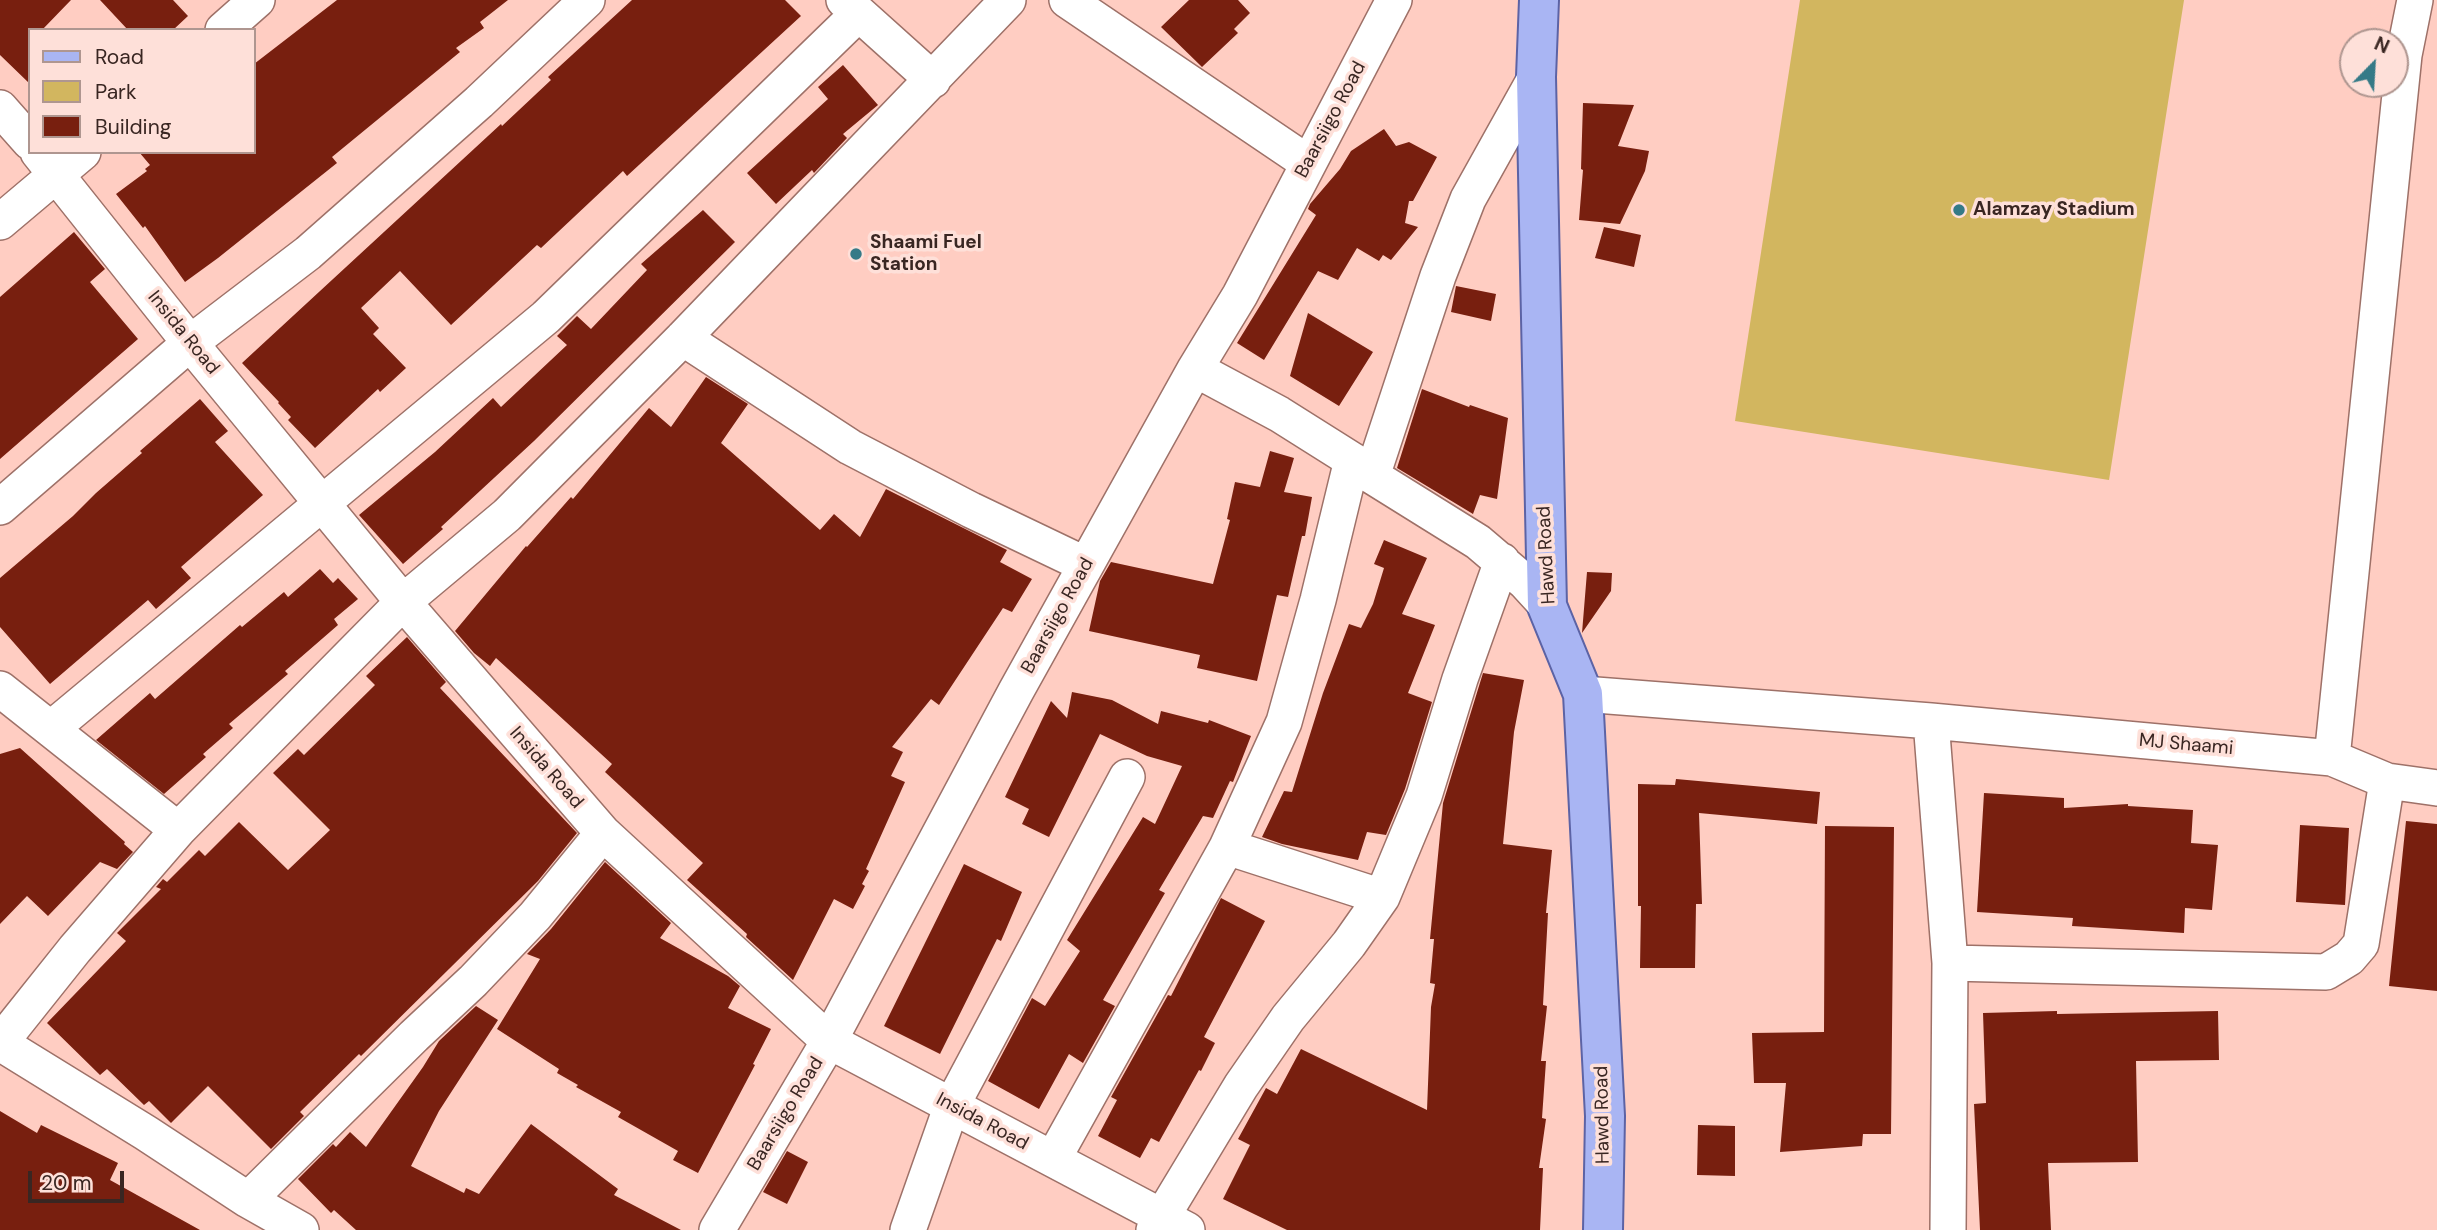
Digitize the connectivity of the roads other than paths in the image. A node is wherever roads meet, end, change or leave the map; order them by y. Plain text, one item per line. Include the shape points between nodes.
1 (257, 0) edge
2 (587, 0) edge
3 (1008, 0) edge
4 (1067, 0) edge
5 (1394, 0) edge
6 (1539, 0) edge
7 (2415, 0) edge
8 (851, 7) edge
9 (225, 28) edge
10 (1536, 77) junction
11 (933, 80) junction
12 (0, 108) edge
13 (28, 140) edge
14 (60, 160) edge
15 (1308, 163) junction
16 (0, 222) edge
17 (683, 338) junction
18 (190, 343) junction
19 (1195, 369) junction
20 (1362, 468) junction
21 (323, 504) junction
22 (0, 507) edge
23 (1502, 561) junction
24 (1086, 565) junction
25 (403, 602) junction
26 (1547, 606) junction
27 (0, 689) edge
28 (1583, 694) junction
29 (1931, 721) junction
30 (52, 729) junction
31 (2332, 758) junction
32 (1127, 777) dead end
33 (2387, 781) junction
34 (2437, 788) edge
35 (178, 830) junction
36 (603, 833) junction
37 (1227, 847) junction
38 (1382, 897) junction
39 (1950, 963) junction
40 (829, 1041) junction
41 (0, 1043) edge
42 (952, 1105) junction
43 (1053, 1159) junction
44 (248, 1200) junction
45 (1167, 1226) edge
46 (301, 1230) edge
47 (717, 1230) edge
48 (908, 1230) edge
49 (1603, 1230) edge
50 (1948, 1230) edge

1 - 9 street
2 - 18 street via 308,253
3 - 11 street
4 - 15 street
5 - 15 street, Baarsiigo Road
6 - 10 main road, Hawd Road
7 - 31 street via 2404,55
8 - 11 street
8 - 21 street via 546,317
10 - 20 street via 1468,199
10 - 26 main road, Hawd Road
11 - 17 street
12 - 13 street
14 - 16 street
14 - 18 street, Insida Road
15 - 19 street, Baarsiigo Road via 1240,295
17 - 24 street via 850,447
17 - 25 street via 507,515
18 - 21 street, Insida Road
18 - 22 street
19 - 20 street via 1279,414
19 - 24 street, Baarsiigo Road
20 - 23 street
20 - 37 street via 1283,722
21 - 25 street, Insida Road
21 - 30 street
23 - 26 street
23 - 38 street via 1424,796
24 - 40 street, Baarsiigo Road
25 - 35 street
25 - 36 street, Insida Road
26 - 28 main road, Hawd Road
27 - 30 street
28 - 29 street, MJ Shaami
28 - 49 main road, Hawd Road via 1605,1116
29 - 31 street, MJ Shaami
29 - 39 street
30 - 35 street
31 - 33 street, MJ Shaami
32 - 42 street
33 - 34 street, MJ Shaami
33 - 39 street via 2361,944 2326,972
35 - 41 street
36 - 40 street, Insida Road
36 - 44 street via 491,963
37 - 38 street
37 - 43 street
38 - 45 street via 1249,1074
39 - 50 street
40 - 42 street, Insida Road
40 - 47 street, Baarsiigo Road
41 - 44 street
42 - 43 street, Insida Road
42 - 48 street
43 - 45 street, Insida Road
44 - 46 street

